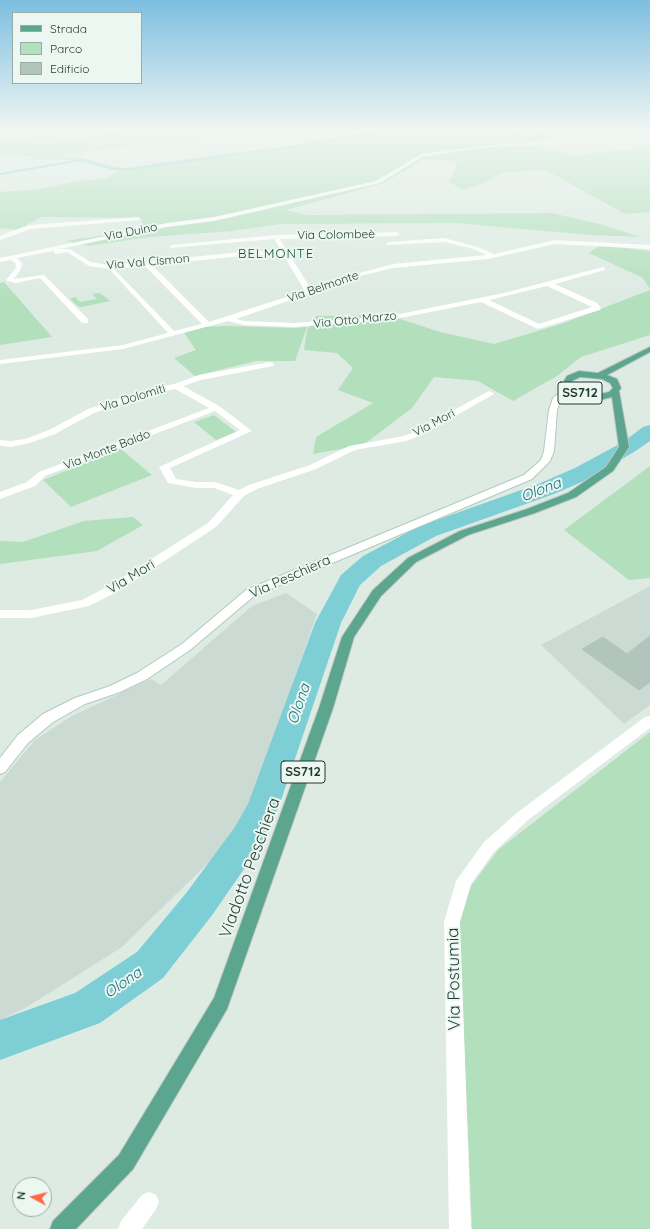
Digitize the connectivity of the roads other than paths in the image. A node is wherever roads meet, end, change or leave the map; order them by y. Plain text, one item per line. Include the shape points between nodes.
1 (360, 186) edge
2 (138, 219) dead end
3 (397, 234) dead end
4 (276, 237) junction
5 (0, 238) edge
6 (389, 244) dead end
7 (172, 246) dead end
8 (650, 248) edge
9 (288, 254) junction
10 (493, 256) junction
11 (13, 258) junction
12 (0, 260) edge
13 (146, 263) junction
14 (603, 269) dead end
15 (114, 271) dead end
16 (549, 284) junction
17 (309, 291) junction
18 (482, 300) junction
19 (228, 319) junction
20 (85, 321) dead end
21 (208, 325) junction
22 (173, 334) junction
23 (650, 349) edge
24 (0, 362) edge
25 (270, 364) dead end
26 (616, 368) junction
27 (600, 375) junction
28 (614, 382) junction
29 (176, 386) junction
30 (570, 392) junction
31 (616, 392) junction
32 (490, 394) dead end
33 (593, 396) junction
34 (216, 408) junction
35 (620, 412) junction
36 (0, 443) edge
37 (240, 494) junction
38 (0, 496) edge
39 (0, 614) edge
40 (650, 720) edge
41 (0, 768) edge
42 (149, 1202) dead end
43 (61, 1229) edge
44 (129, 1229) edge
45 (460, 1229) edge

1 - 11 street, Via Duino via 214,219 167,225
2 - 5 street via 30,227
3 - 4 street, Via Colombeè
4 - 7 street, Via Colombeè
4 - 9 street, Via Colombeè
6 - 10 street via 444,240 476,248
8 - 10 street, Via Belmonte via 555,242
9 - 13 street, Via Val Cismon via 252,253
9 - 17 street, Via Colombeè
10 - 17 street, Via Belmonte via 376,270
11 - 12 street, Via Duino
11 - 13 street, Via Val Cismon via 68,250 89,264 102,266
11 - 20 street via 19,264 9,280 42,276
13 - 21 street
14 - 16 street, Via Otto Marzo
15 - 22 street
16 - 18 street, Via Otto Marzo
16 - 18 street via 597,308 538,327
17 - 19 street, Via Belmonte
18 - 19 street, Via Otto Marzo via 390,318 294,326 244,323
19 - 21 street, Via Belmonte
21 - 22 street, Via Belmonte
22 - 24 street, Via Belmonte via 122,347
23 - 26 main road, Via Peschiera / SS712
25 - 29 street, Via Dolomiti via 199,378
26 - 27 main road, Via Peschiera / SS712
26 - 28 main road, SS712
27 - 28 main road, Via Peschiera / SS712
27 - 30 main road, Via Peschiera / SS712 via 574,376 568,381
28 - 31 main road, SS712
29 - 34 street
29 - 36 street, Via Dolomiti via 114,402 52,432 27,441
30 - 33 main road, SS712
30 - 41 street, Via Peschiera via 557,398 553,410 549,451 545,461 528,477 250,593 186,647 142,676 115,690 80,701 48,718 22,739
31 - 33 main road, SS712 via 607,396
31 - 35 main road, SS712
32 - 37 street, Via Mori via 419,433 406,438 352,448 313,468 253,487
33 - 35 main road, SS712
34 - 37 street via 247,431 164,467 172,481 215,485
34 - 38 street, Via Monte Baldo via 42,474 31,484
35 - 43 main road, Viadotto Peschiera / SS712 via 624,447 610,469 572,494 531,512 464,533 412,560 376,593 348,637 326,708 221,1003 126,1162
37 - 39 street, Via Mori via 212,524 113,589 85,603 31,614
40 - 45 street, Via Postumia via 523,816 489,847 464,881 452,922
42 - 44 street

